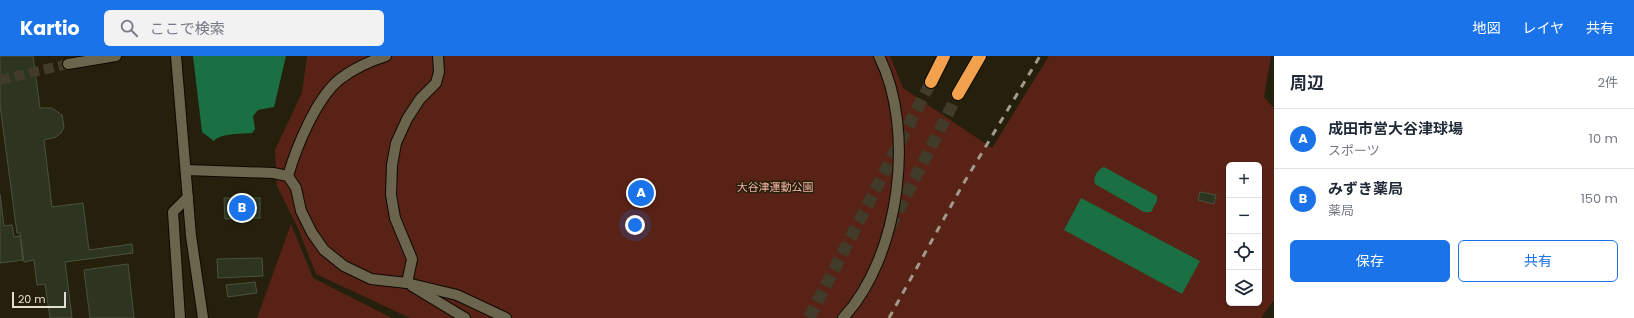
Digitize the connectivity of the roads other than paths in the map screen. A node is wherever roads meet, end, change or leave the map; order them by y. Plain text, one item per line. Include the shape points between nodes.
1 (116, 56) edge
2 (176, 56) edge
3 (386, 56) edge
4 (438, 56) edge
5 (879, 56) edge
6 (944, 56) edge
7 (980, 56) edge
8 (68, 64) tunnel mouth
9 (931, 82) tunnel mouth
10 (958, 94) tunnel mouth
11 (186, 170) junction
12 (288, 176) junction
13 (188, 197) junction
14 (407, 283) junction
15 (180, 318) edge
16 (203, 318) edge
17 (465, 318) edge
18 (506, 318) edge
19 (843, 318) edge

1 - 8 street
2 - 11 street
3 - 12 street via 370,61 339,80 326,96 296,150
4 - 14 street via 439,72 436,83 420,99 407,119 396,143 392,165 391,195 395,218 412,259
5 - 19 street via 891,88 899,132 896,197 880,255 869,282
6 - 9 highway
7 - 10 highway
11 - 12 street via 273,173
11 - 13 street
12 - 14 street via 296,188 301,211 324,250 344,266 371,279
13 - 15 street via 173,212
13 - 16 street
14 - 17 street
14 - 18 street via 457,295

